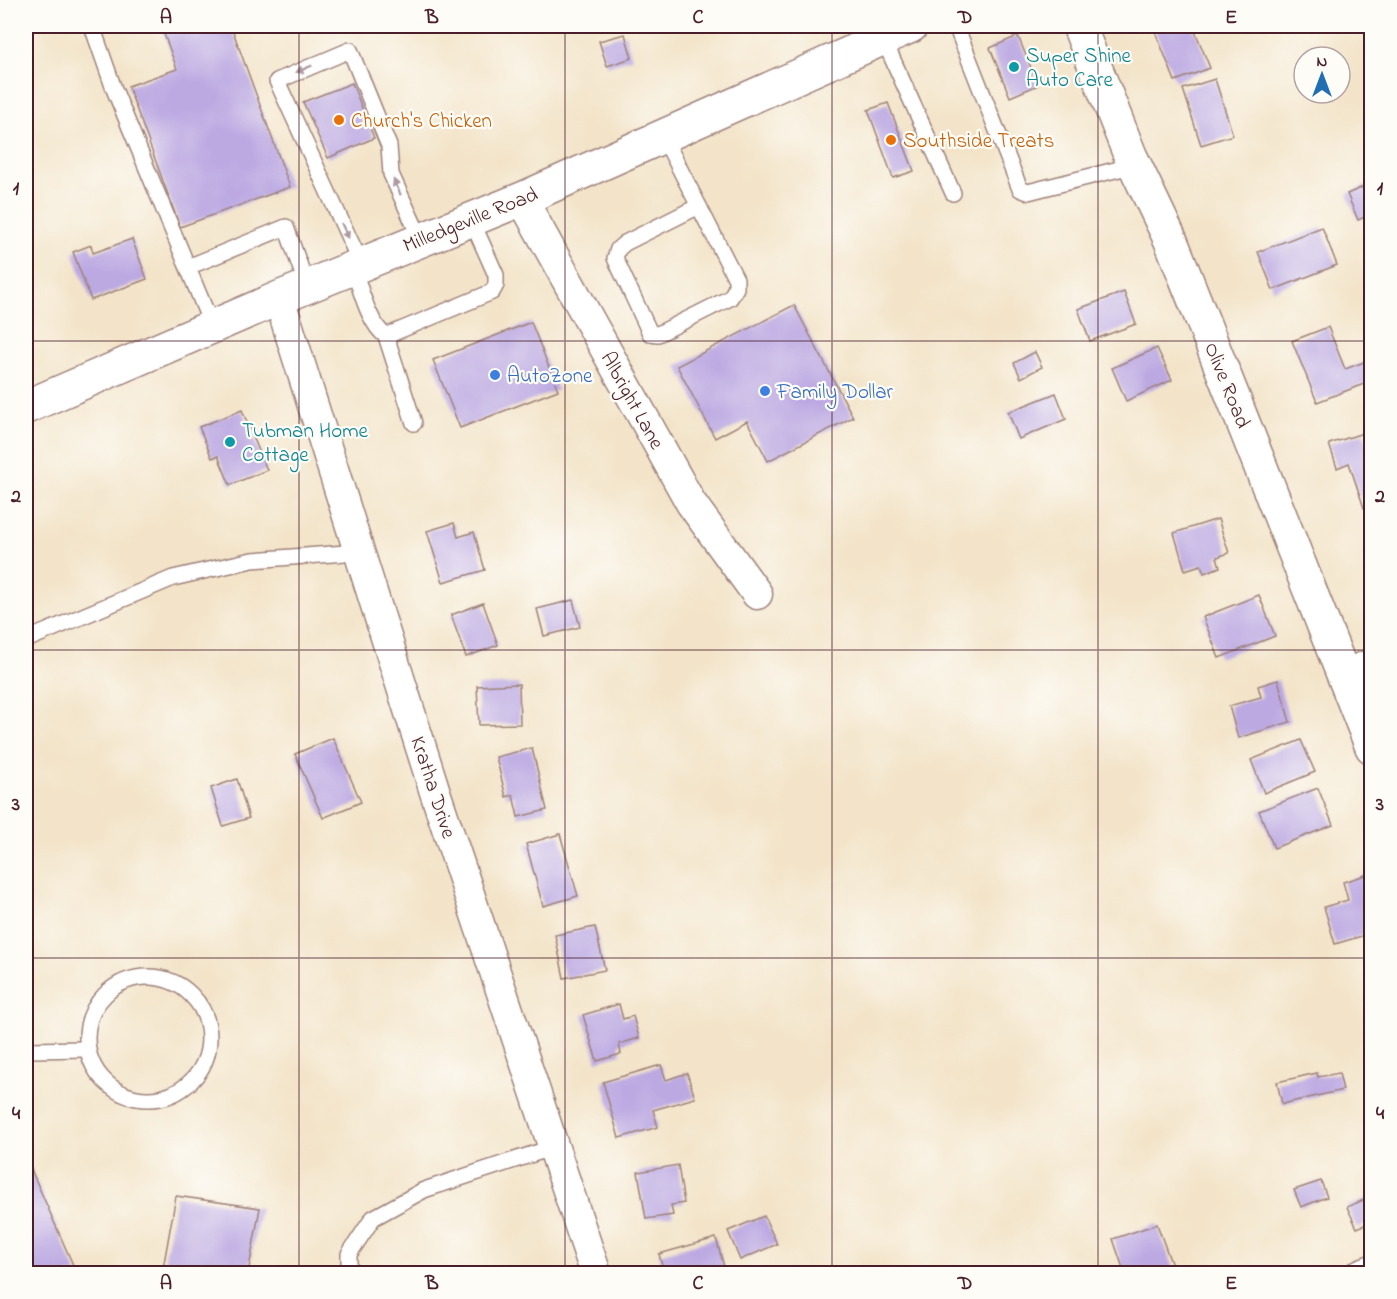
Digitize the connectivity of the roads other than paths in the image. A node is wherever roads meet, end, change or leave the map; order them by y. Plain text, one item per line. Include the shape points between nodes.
1 (92, 26) edge
2 (957, 26) edge
3 (1079, 26) edge
4 (897, 32) edge
5 (663, 136) junction
6 (1135, 165) junction
7 (953, 193) dead end
8 (522, 199) junction
9 (699, 206) junction
10 (471, 219) junction
11 (421, 240) junction
12 (357, 266) junction
13 (188, 267) junction
14 (293, 292) junction
15 (212, 326) junction
16 (386, 336) junction
17 (26, 407) edge
18 (414, 423) dead end
19 (359, 552) junction
20 (756, 594) dead end
21 (26, 640) edge
22 (1357, 669) edge
23 (1371, 747) edge
24 (86, 1049) junction
25 (26, 1051) edge
26 (554, 1147) junction
27 (1371, 1270) edge
28 (349, 1274) edge
29 (596, 1274) edge
30 (1361, 1274) edge

1 - 13 lane
2 - 6 lane via 1020,189 1028,192
3 - 6 main road, Olive Road
4 - 5 main road, Milledgeville Road
4 - 7 lane
5 - 8 main road, Milledgeville Road
5 - 9 lane
6 - 22 main road, Olive Road
8 - 10 main road, Milledgeville Road
8 - 20 street, Albright Lane via 691,503
9 - 9 lane via 735,279 735,288 730,298 658,334 650,333 615,258 618,249
10 - 11 main road, Milledgeville Road
10 - 16 lane via 495,276 492,292
11 - 12 main road, Milledgeville Road
11 -> 12 lane via 391,174 389,146 350,50 276,81
12 - 14 main road, Milledgeville Road
12 - 16 lane via 372,322
13 - 14 lane via 286,227
13 - 15 lane
14 - 15 main road, Milledgeville Road
14 - 19 street, Kratha Drive
15 - 17 main road, Milledgeville Road
16 - 18 lane
19 - 21 lane via 252,560 173,578
19 - 26 street, Kratha Drive
22 - 23 main road, Olive Road
24 - 24 lane via 98,1076 126,1097 162,1099 193,1082 211,1048 207,1016 186,988 169,979 146,975 110,987 93,1006
24 - 25 lane
26 - 28 lane via 424,1190 373,1218 349,1254
26 - 29 street, Kratha Drive
27 - 30 street

